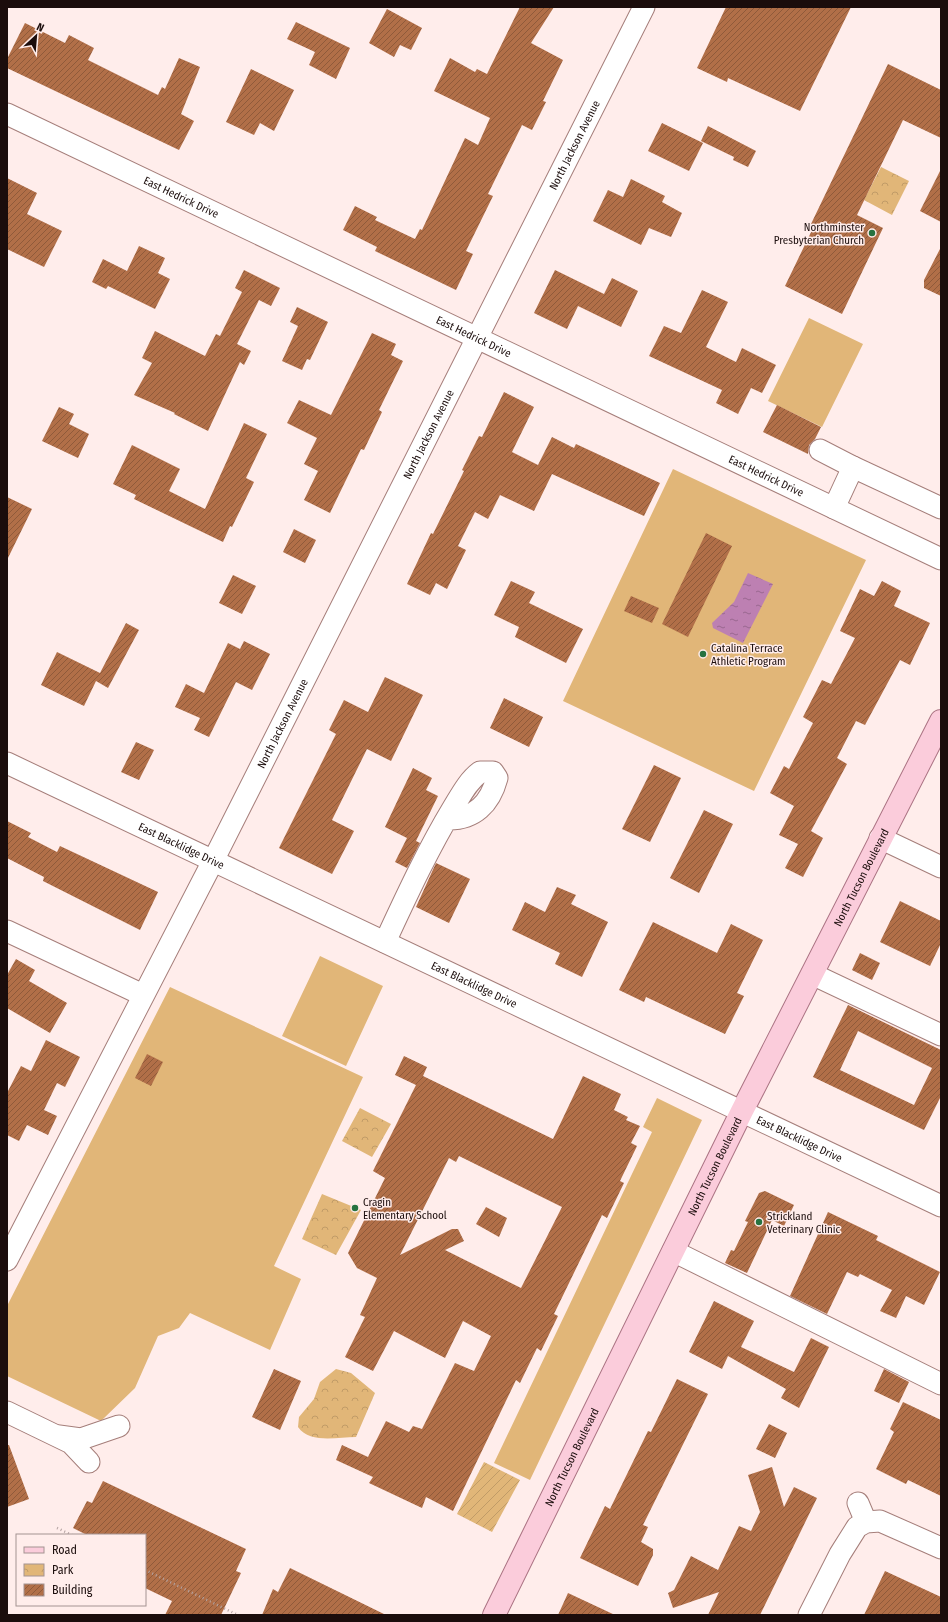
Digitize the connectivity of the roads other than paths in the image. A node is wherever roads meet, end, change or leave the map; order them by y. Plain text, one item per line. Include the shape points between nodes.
1 (644, 7) edge
2 (7, 114) edge
3 (477, 338) junction
4 (820, 450) dead end
5 (853, 466) junction
6 (834, 508) junction
7 (941, 508) edge
8 (941, 559) edge
9 (941, 721) edge
10 (7, 763) edge
11 (446, 819) dead end
12 (880, 838) junction
13 (212, 861) junction
14 (941, 867) edge
15 (7, 931) edge
16 (385, 942) junction
17 (812, 974) junction
18 (143, 996) junction
19 (941, 1035) edge
20 (742, 1111) junction
21 (941, 1206) edge
22 (673, 1251) junction
23 (7, 1260) edge
24 (941, 1384) edge
25 (7, 1412) edge
26 (119, 1426) dead end
27 (54, 1435) junction
28 (90, 1462) dead end
29 (858, 1503) dead end
30 (866, 1522) junction
31 (941, 1548) edge
32 (494, 1615) edge
33 (809, 1615) edge

1 - 3 street, North Jackson Avenue
2 - 3 street, East Hedrick Drive
3 - 6 street, East Hedrick Drive
3 - 13 street, North Jackson Avenue
4 - 5 street
5 - 6 street
5 - 7 street
6 - 8 street, East Hedrick Drive
9 - 12 main road, North Tucson Boulevard
10 - 13 street, East Blacklidge Drive
11 - 16 street
12 - 14 street
12 - 17 main road, North Tucson Boulevard
13 - 16 street, East Blacklidge Drive
13 - 18 street, North Jackson Avenue
15 - 18 street
16 - 20 street, East Blacklidge Drive
17 - 19 street
17 - 20 main road, North Tucson Boulevard
18 - 23 street, North Jackson Avenue
20 - 21 street, East Blacklidge Drive
20 - 22 main road, North Tucson Boulevard
22 - 24 street
22 - 32 main road, North Tucson Boulevard
25 - 27 street
26 - 27 street via 81,1440
27 - 28 street via 71,1443
29 - 30 street
30 - 31 street via 889,1523
30 - 33 street via 857,1526 851,1533

